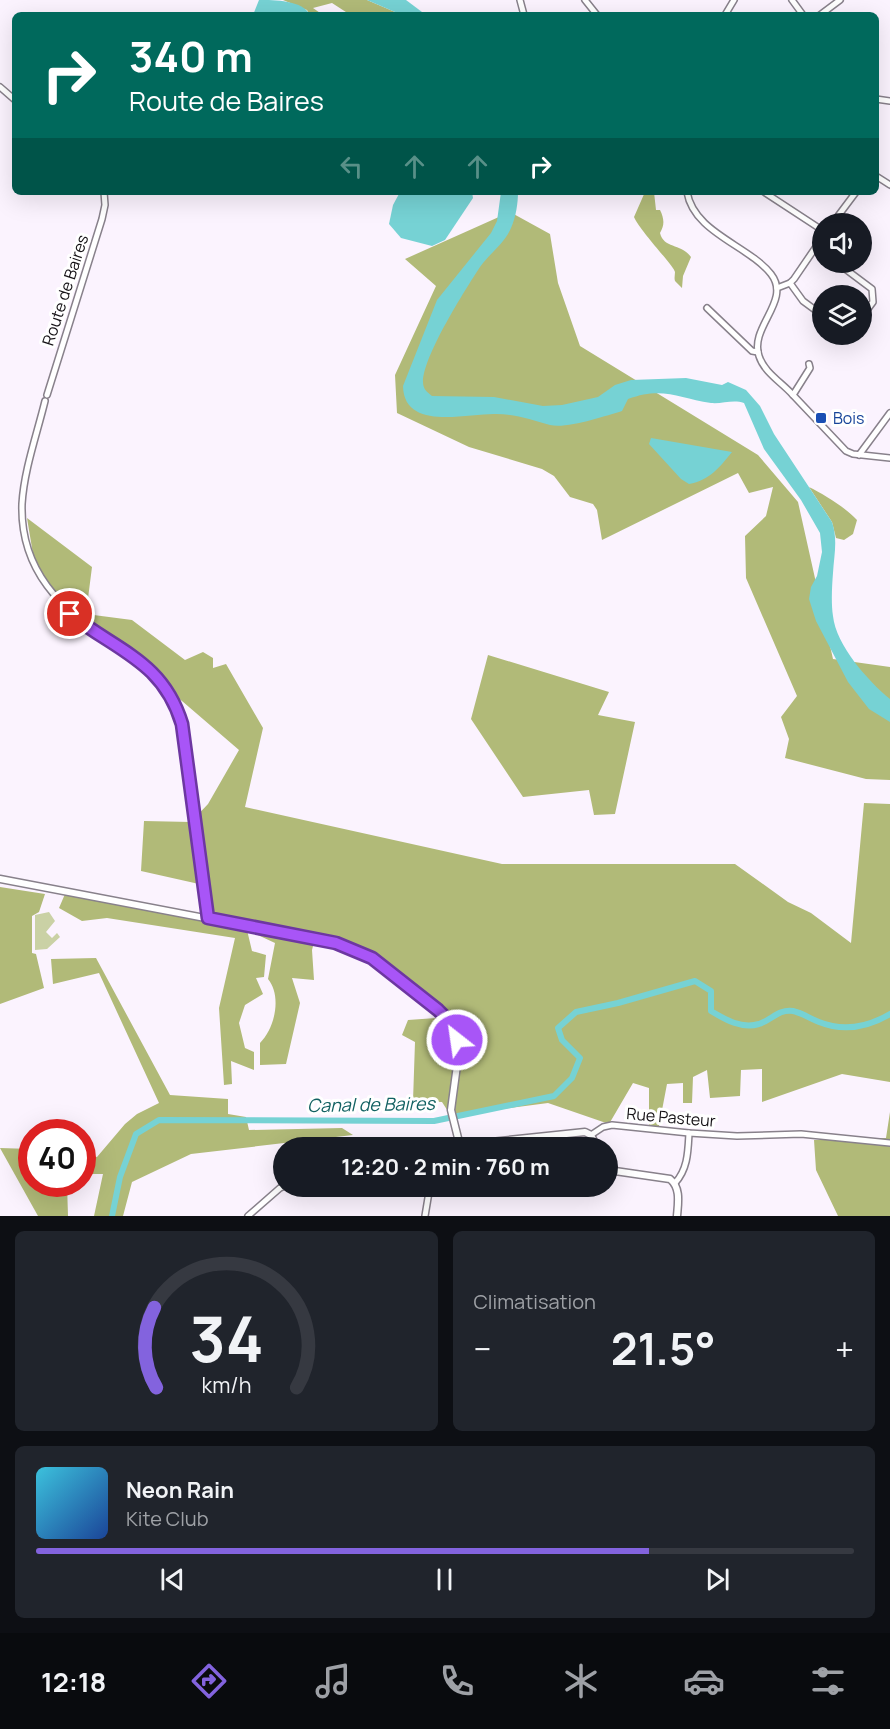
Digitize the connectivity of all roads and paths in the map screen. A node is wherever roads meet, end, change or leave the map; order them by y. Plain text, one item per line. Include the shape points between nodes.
1 (585, 0) edge
2 (840, 0) edge
3 (590, 12) edge
4 (824, 12) edge
5 (0, 87) edge
6 (12, 97) edge
7 (104, 195) edge
8 (688, 195) edge
9 (769, 195) edge
10 (854, 195) edge
11 (840, 213) edge
12 (812, 223) edge
13 (812, 254) edge
14 (851, 273) edge
15 (790, 284) junction
16 (867, 285) edge
17 (777, 288) junction
18 (707, 308) dead end
19 (812, 308) edge
20 (758, 352) junction
21 (809, 364) dead end
22 (793, 395) junction
23 (890, 413) edge
24 (859, 455) junction
25 (890, 458) edge
26 (0, 879) edge
27 (208, 918) junction
28 (689, 1133) junction
29 (591, 1135) joint
30 (458, 1137) edge
31 (539, 1137) edge
32 (890, 1143) edge
33 (618, 1171) edge
34 (675, 1183) junction
35 (273, 1194) edge
36 (428, 1197) edge
37 (248, 1216) edge
38 (425, 1216) edge
39 (677, 1216) edge

1 - 3 street
2 - 4 street
5 - 6 street
7 - 27 street, Route de Baires via 102,219 46,398 22,505 32,559 47,586 70,614 146,666 175,703 182,724
8 - 17 street via 700,217 770,273
9 - 12 street
10 - 11 street
13 - 15 street
14 - 16 street
15 - 17 street
15 - 19 street
17 - 20 street via 759,335
18 - 20 street via 752,351
20 - 22 street via 765,368
21 - 22 street
22 - 24 street via 846,451
23 - 24 street
24 - 25 street
26 - 27 street
27 - 30 street via 348,947 385,966 417,992 450,1022 457,1040 459,1058 451,1110
28 - 29 street, Rue Pasteur via 612,1125
28 - 32 street, Rue Pasteur via 801,1134
28 - 34 street via 688,1156 682,1176
29 - 31 street, Rue Pasteur
33 - 34 street
34 - 39 street
35 - 37 street
36 - 38 street

